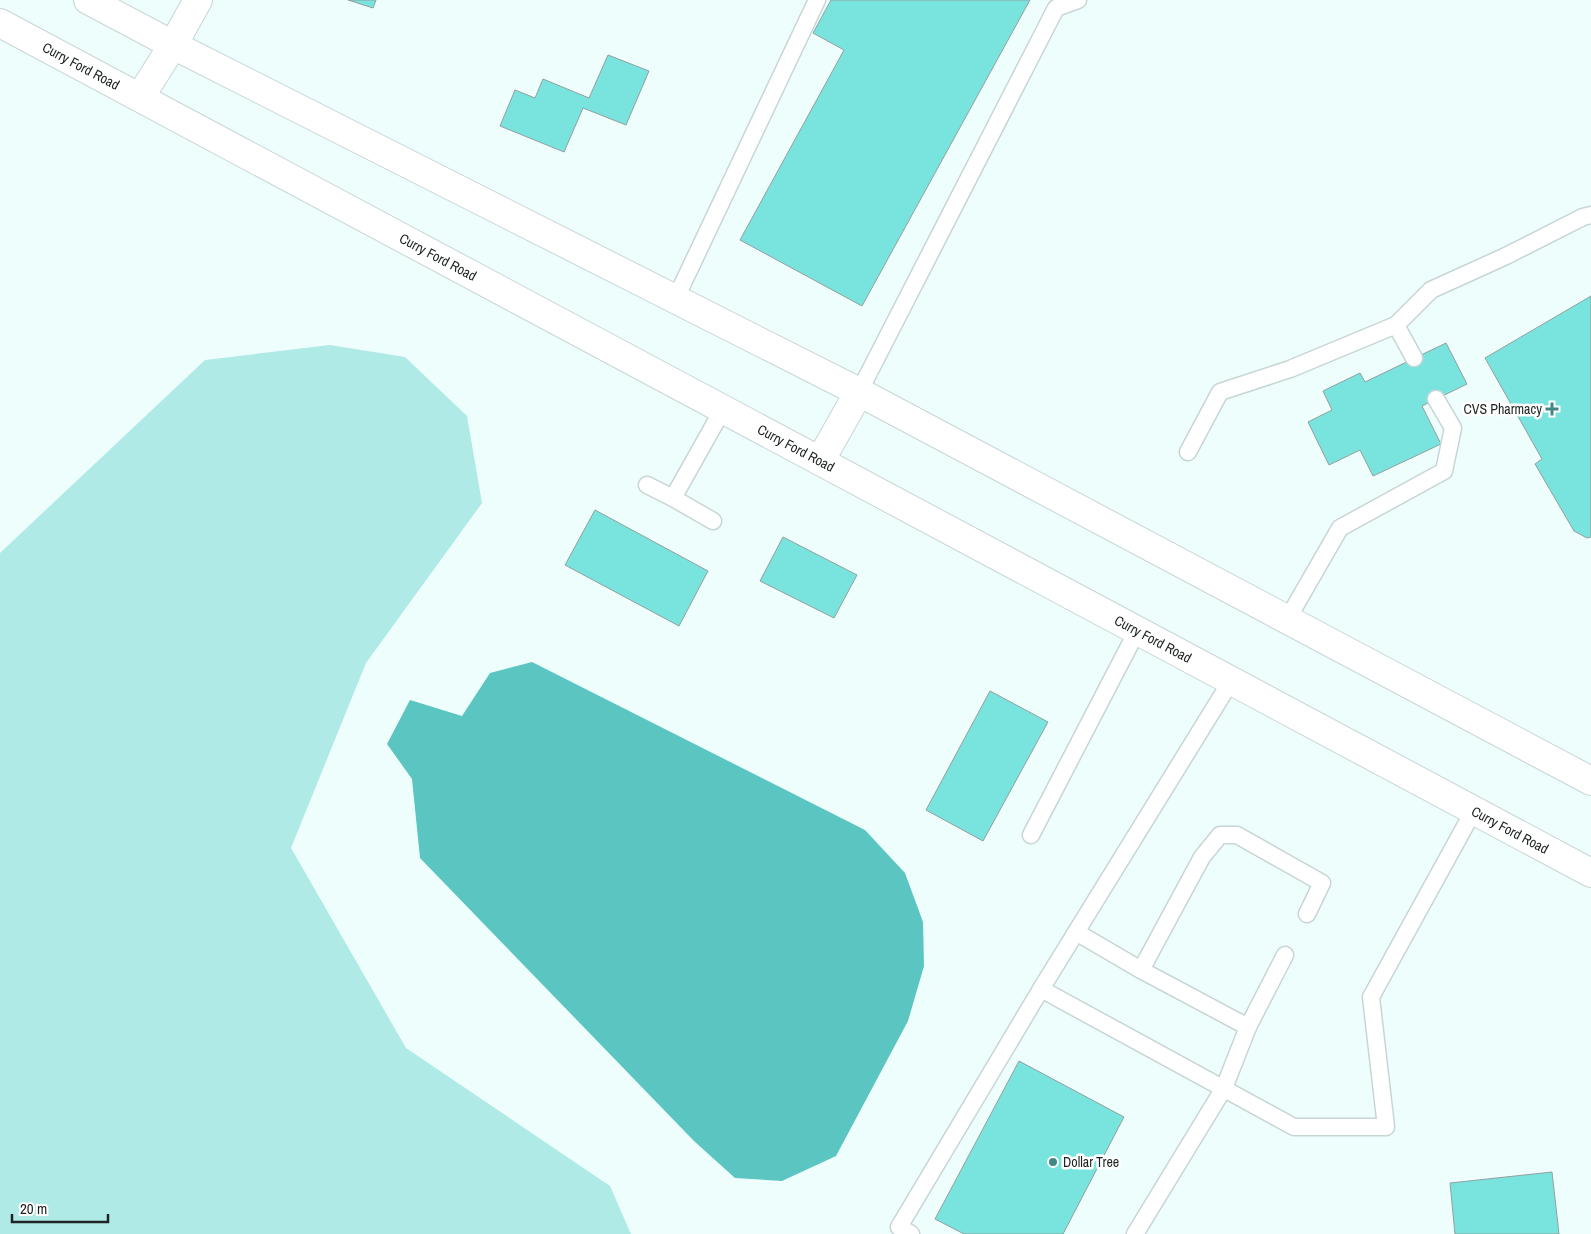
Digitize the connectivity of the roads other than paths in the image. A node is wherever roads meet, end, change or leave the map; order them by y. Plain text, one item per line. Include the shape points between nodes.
1 (88, 0) edge
2 (198, 0) edge
3 (818, 0) edge
4 (1078, 0) edge
5 (0, 23) edge
6 (173, 45) junction
7 (140, 98) junction
8 (1591, 215) edge
9 (675, 300) junction
10 (1396, 326) junction
11 (1414, 358) dead end
12 (858, 392) junction
13 (1436, 400) dead end
14 (723, 409) junction
15 (1188, 452) dead end
16 (820, 461) junction
17 (646, 485) dead end
18 (673, 498) junction
19 (713, 520) dead end
20 (1287, 620) junction
21 (1137, 630) junction
22 (1231, 681) junction
23 (1591, 781) edge
24 (1474, 810) junction
25 (1031, 835) dead end
26 (1591, 873) edge
27 (1307, 914) dead end
28 (1076, 932) junction
29 (1285, 955) dead end
30 (1142, 970) junction
31 (1041, 989) junction
32 (1248, 1027) junction
33 (1224, 1088) junction
34 (911, 1234) edge
35 (1135, 1234) edge

1 - 6 street
2 - 6 street
3 - 9 lane
4 - 12 lane via 1056,8
5 - 7 street, Curry Ford Road
6 - 7 street
6 - 9 street
7 - 14 street, Curry Ford Road
8 - 10 lane via 1431,290
9 - 12 street
10 - 11 lane
10 - 15 lane via 1290,369 1220,392
12 - 16 street
12 - 20 street
13 - 20 lane via 1453,428 1444,471 1340,528
14 - 16 street, Curry Ford Road
14 - 18 lane
16 - 21 street, Curry Ford Road
17 - 18 lane
18 - 19 lane
20 - 23 street
21 - 22 street, Curry Ford Road
21 - 25 lane
22 - 24 street, Curry Ford Road
22 - 28 lane
24 - 26 street, Curry Ford Road
24 - 33 lane via 1371,997 1386,1128 1294,1127
27 - 30 lane via 1322,883 1237,835 1220,835 1202,856
28 - 30 lane
28 - 31 lane
29 - 32 lane
30 - 32 lane
31 - 33 lane
31 - 34 lane via 899,1227
32 - 33 lane
33 - 35 lane

